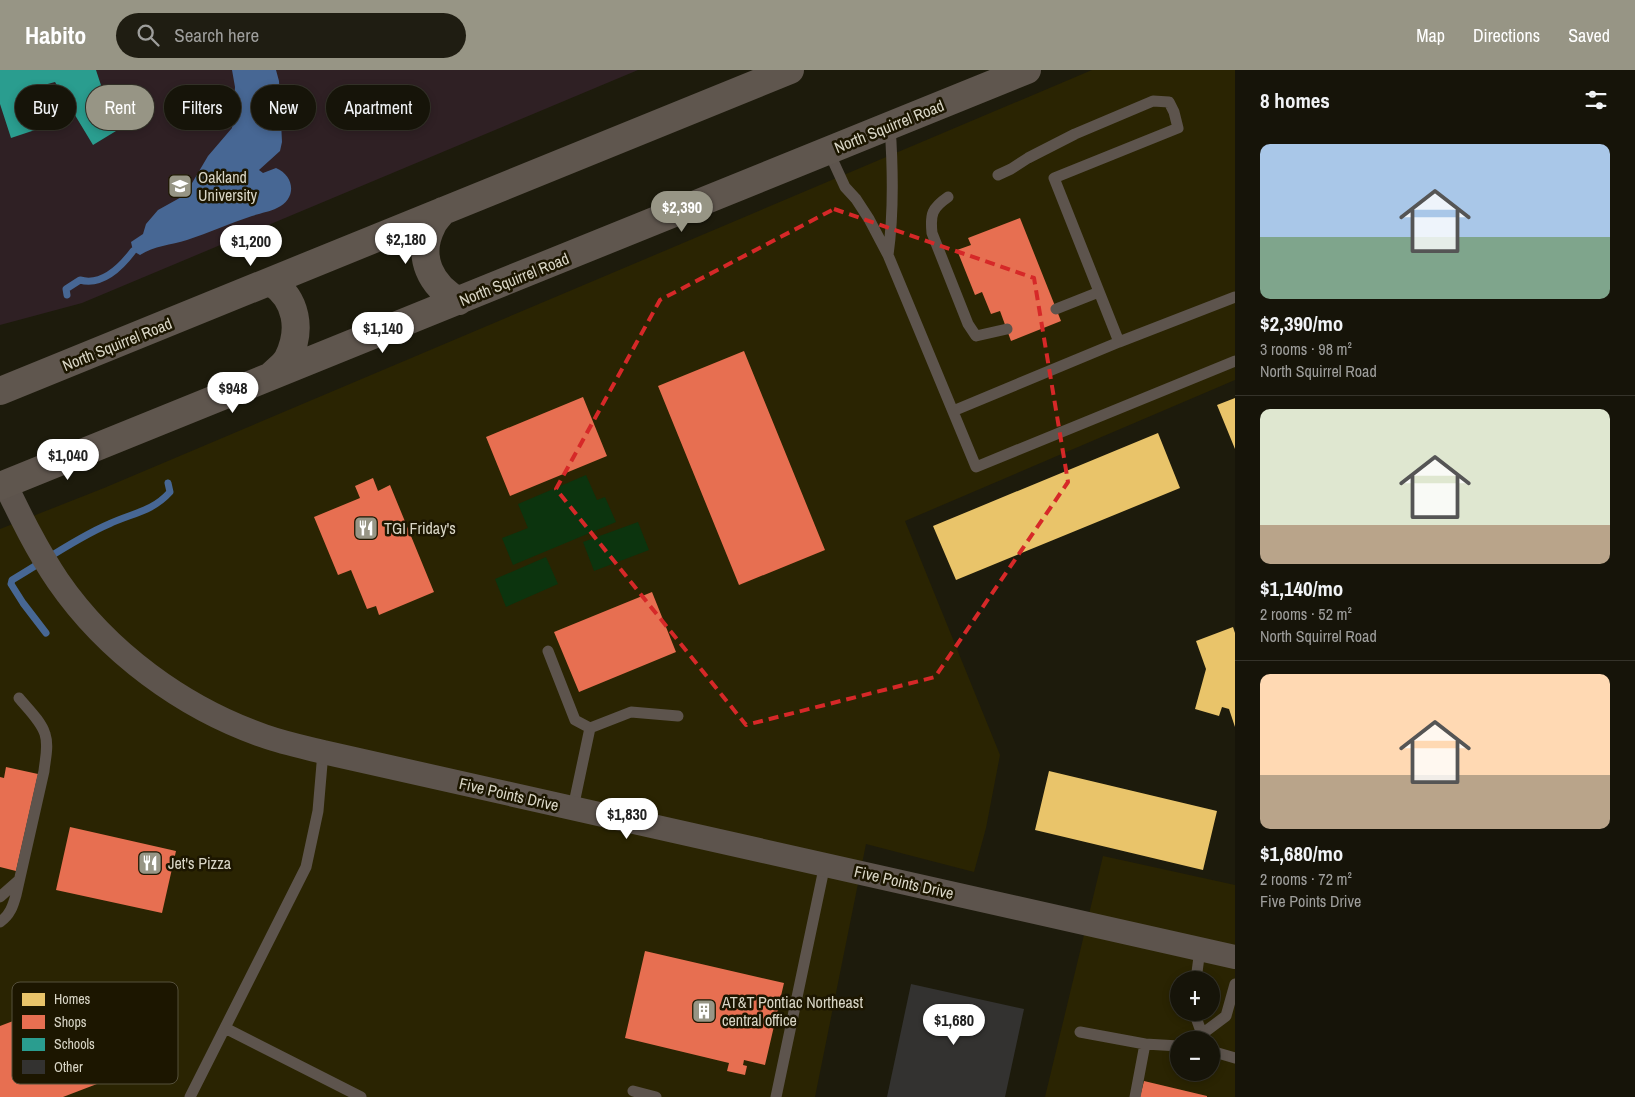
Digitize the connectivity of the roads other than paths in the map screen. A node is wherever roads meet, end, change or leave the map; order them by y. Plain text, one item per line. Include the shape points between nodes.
1 (790, 70) edge
2 (1027, 70) edge
3 (890, 126) junction
4 (828, 150) junction
5 (998, 175) dead end
6 (948, 197) dead end
7 (443, 211) junction
8 (888, 255) junction
9 (271, 282) junction
10 (1099, 292) junction
11 (1235, 296) edge
12 (459, 301) junction
13 (1056, 309) dead end
14 (1007, 330) dead end
15 (1119, 342) junction
16 (1235, 361) edge
17 (272, 375) junction
18 (0, 391) edge
19 (953, 411) junction
20 (2, 485) edge
21 (548, 651) dead end
22 (19, 698) dead end
23 (678, 716) dead end
24 (590, 728) junction
25 (323, 752) junction
26 (573, 808) junction
27 (825, 864) junction
28 (20, 879) junction
29 (0, 897) edge
30 (0, 922) edge
31 (1200, 949) junction
32 (1235, 957) edge
33 (1197, 971) edge
34 (1235, 984) edge
35 (225, 1028) junction
36 (1208, 1031) edge
37 (1080, 1032) dead end
38 (1145, 1044) junction
39 (1170, 1045) edge
40 (1220, 1054) edge
41 (1235, 1058) edge
42 (633, 1091) dead end
43 (190, 1097) edge
44 (361, 1097) edge
45 (656, 1097) edge
46 (776, 1097) edge
47 (1135, 1097) edge

1 - 7 main road, North Squirrel Road
2 - 3 main road, North Squirrel Road
3 - 4 main road, North Squirrel Road
3 - 8 lane via 893,167
4 - 8 lane via 845,187 865,212
4 - 12 main road, North Squirrel Road
5 - 10 lane via 1075,134 1153,101 1169,102 1178,128 1054,178
6 - 14 lane via 936,205 930,218 932,233 968,324 976,336
7 - 9 main road, North Squirrel Road
7 - 12 main road via 432,225 426,241 426,256 436,284
8 - 19 lane
9 - 17 main road via 290,300 296,329 287,360
9 - 18 main road, North Squirrel Road
10 - 13 lane
10 - 15 lane
11 - 15 lane
12 - 17 main road, North Squirrel Road
15 - 19 lane
16 - 19 lane via 976,467
17 - 20 main road, North Squirrel Road
20 - 25 street, Five Points Drive via 58,582 94,626 128,657 151,676 216,715 264,736
21 - 24 lane via 575,720
22 - 28 lane via 43,729 46,743 44,771
23 - 24 lane via 631,712
24 - 26 lane
25 - 26 street, Five Points Drive
25 - 35 lane via 318,811 306,867
26 - 27 street, Five Points Drive
27 - 31 street, Five Points Drive
27 - 46 lane
28 - 29 lane
28 - 30 lane via 7,918
31 - 32 street, Five Points Drive
31 - 33 lane
34 - 36 lane via 1226,1016
35 - 43 lane
35 - 44 lane
37 - 38 lane
38 - 39 lane
38 - 47 lane
40 - 41 lane
42 - 45 lane

